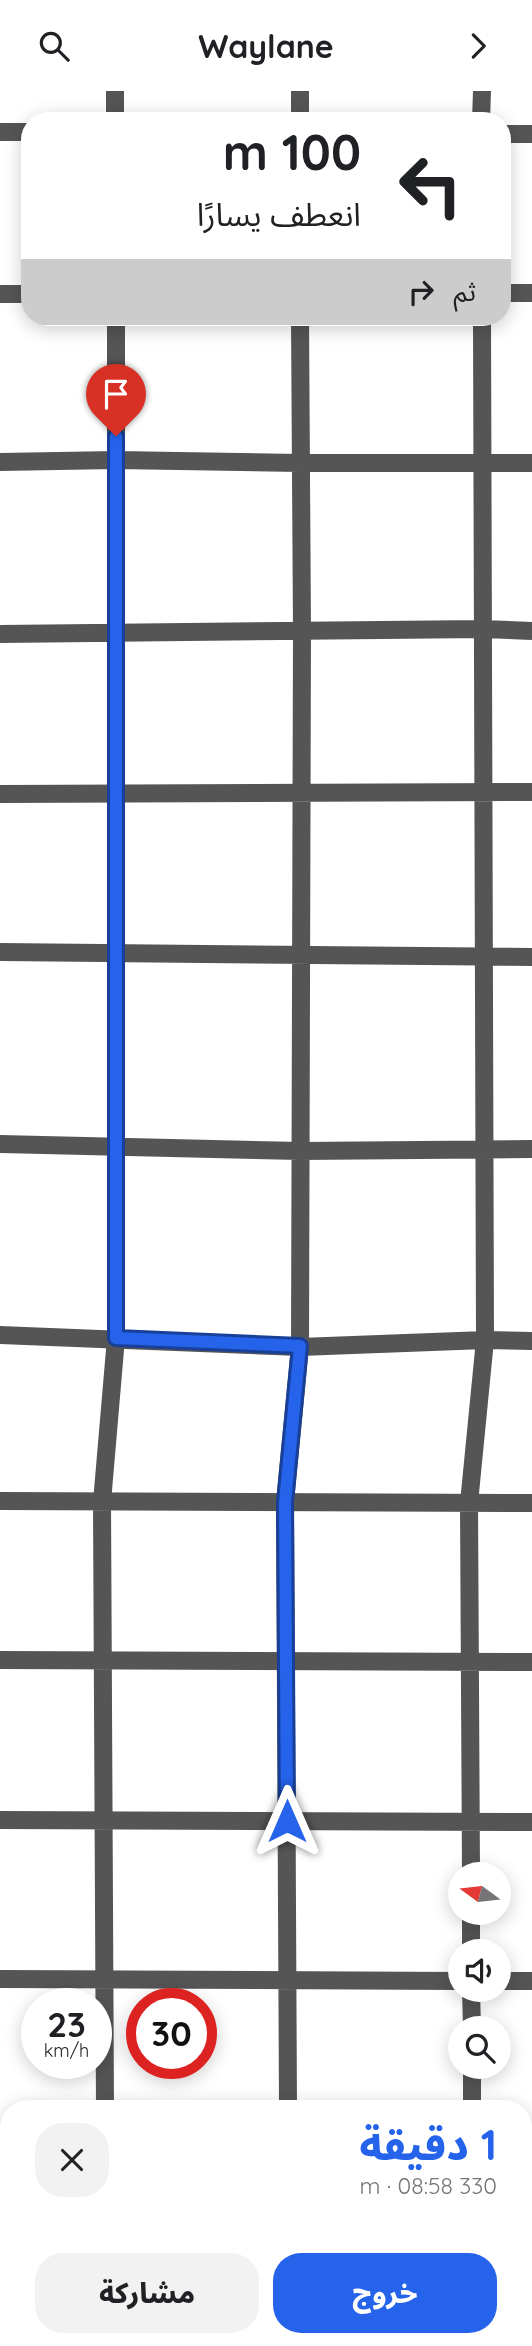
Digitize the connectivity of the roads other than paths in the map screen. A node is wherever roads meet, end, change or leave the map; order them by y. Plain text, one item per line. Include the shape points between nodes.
1 (114, 91) edge
2 (300, 91) edge
3 (482, 91) edge
4 (115, 112) edge
5 (300, 112) edge
6 (481, 112) edge
7 (0, 132) edge
8 (21, 132) edge
9 (511, 134) edge
10 (532, 134) edge
11 (21, 293) edge
12 (511, 293) edge
13 (532, 293) edge
14 (0, 294) edge
15 (116, 326) edge
16 (300, 326) edge
17 (482, 326) edge
18 (116, 460) junction
19 (0, 462) edge
20 (300, 463) junction
21 (483, 463) junction
22 (532, 463) edge
23 (483, 629) junction
24 (302, 631) junction
25 (532, 631) edge
26 (118, 633) junction
27 (0, 634) edge
28 (483, 791) junction
29 (532, 792) edge
30 (0, 794) edge
31 (115, 794) junction
32 (302, 794) junction
33 (0, 952) edge
34 (116, 954) junction
35 (302, 955) junction
36 (532, 957) edge
37 (485, 958) junction
38 (0, 1145) edge
39 (117, 1147) junction
40 (486, 1148) junction
41 (532, 1149) edge
42 (300, 1151) junction
43 (0, 1335) edge
44 (116, 1338) junction
45 (485, 1340) junction
46 (532, 1341) edge
47 (300, 1346) junction
48 (0, 1501) edge
49 (102, 1501) junction
50 (285, 1502) junction
51 (469, 1503) junction
52 (532, 1503) edge
53 (0, 1660) edge
54 (103, 1660) junction
55 (286, 1661) junction
56 (470, 1662) junction
57 (532, 1662) edge
58 (0, 1820) edge
59 (103, 1820) junction
60 (287, 1821) junction
61 (471, 1822) junction
62 (532, 1822) edge
63 (471, 1862) edge
64 (0, 1979) edge
65 (104, 1979) junction
66 (288, 1980) junction
67 (448, 1981) edge
68 (511, 1981) edge
69 (532, 1981) edge
70 (472, 2079) edge
71 (105, 2100) edge
72 (288, 2100) edge
73 (472, 2100) edge

1 - 4 street
2 - 5 street
3 - 6 street
7 - 8 street
9 - 10 street
11 - 14 street
12 - 13 street
15 - 18 street
16 - 20 street
17 - 21 street
18 - 19 street
18 - 20 street
18 - 26 street
20 - 21 street
20 - 24 street
21 - 22 street
21 - 23 street
23 - 24 street
23 - 25 street
23 - 28 street
24 - 26 street
24 - 32 street
26 - 27 street
26 - 31 street
28 - 29 street
28 - 32 street
28 - 37 street
30 - 31 street
31 - 32 street
31 - 34 street
32 - 35 street
33 - 34 street
34 - 35 street
34 - 39 street
35 - 37 street
35 - 42 street
36 - 37 street
37 - 40 street
38 - 39 street
39 - 42 street
39 - 44 street
40 - 41 street
40 - 42 street
40 - 45 street
42 - 47 street
43 - 44 street
44 - 47 street
44 - 49 street
45 - 46 street
45 - 47 street
45 - 51 street
47 - 50 street
48 - 49 street
49 - 50 street
49 - 54 street
50 - 51 street
50 - 55 street
51 - 52 street
51 - 56 street
53 - 54 street
54 - 55 street
54 - 59 street
55 - 56 street
55 - 60 street
56 - 57 street
56 - 61 street
58 - 59 street
59 - 60 street
59 - 65 street
60 - 61 street
60 - 66 street
61 - 62 street
61 - 63 street
64 - 65 street
65 - 66 street
65 - 71 street
66 - 67 street
66 - 72 street
68 - 69 street
70 - 73 street

